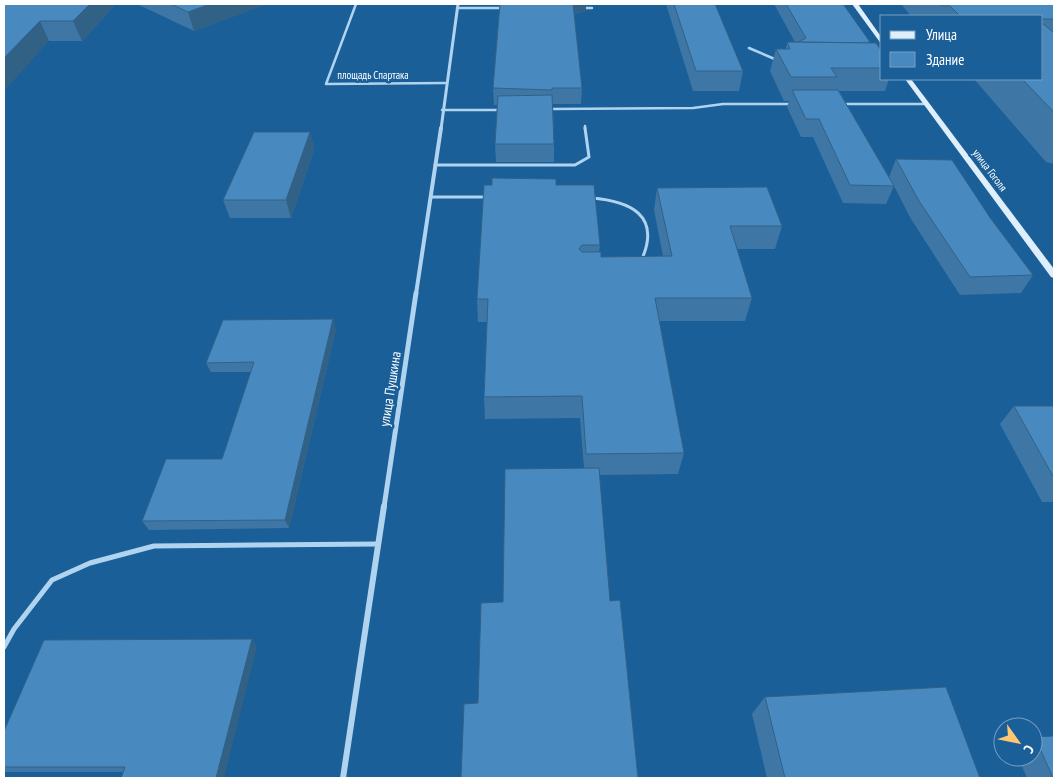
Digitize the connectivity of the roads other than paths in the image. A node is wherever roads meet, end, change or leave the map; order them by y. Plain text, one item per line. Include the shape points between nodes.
1 (356, 4) edge
2 (855, 4) edge
3 (457, 6) edge
4 (510, 8) edge
5 (574, 8) edge
6 (592, 8) dead end
7 (880, 40) edge
8 (749, 48) dead end
9 (783, 62) edge
10 (909, 80) edge
11 (445, 83) junction
12 (801, 104) edge
13 (840, 104) edge
14 (927, 104) junction
15 (548, 109) edge
16 (442, 110) junction
17 (509, 110) edge
18 (585, 126) dead end
19 (435, 166) junction
20 (431, 197) junction
21 (489, 197) edge
22 (589, 198) edge
23 (635, 265) edge
24 (1054, 275) edge
25 (378, 544) junction
26 (4, 647) edge
27 (343, 778) edge

1 - 11 lane, площадь Спартака via 326,84
2 - 7 street
3 - 4 lane
3 - 11 street, улица Пушкина
5 - 6 lane
8 - 9 lane
10 - 14 street, улица Гоголя
11 - 16 street, улица Пушкина
12 - 15 lane
13 - 14 lane
14 - 24 street, улица Гоголя
16 - 17 lane
16 - 19 street, улица Пушкина
18 - 19 lane via 589,157 575,165
19 - 20 street, улица Пушкина
20 - 21 lane
20 - 25 street, улица Пушкина
22 - 23 lane via 623,202 639,212 647,225 649,246
25 - 26 lane via 154,546 90,563 52,580
25 - 27 street, улица Пушкина

